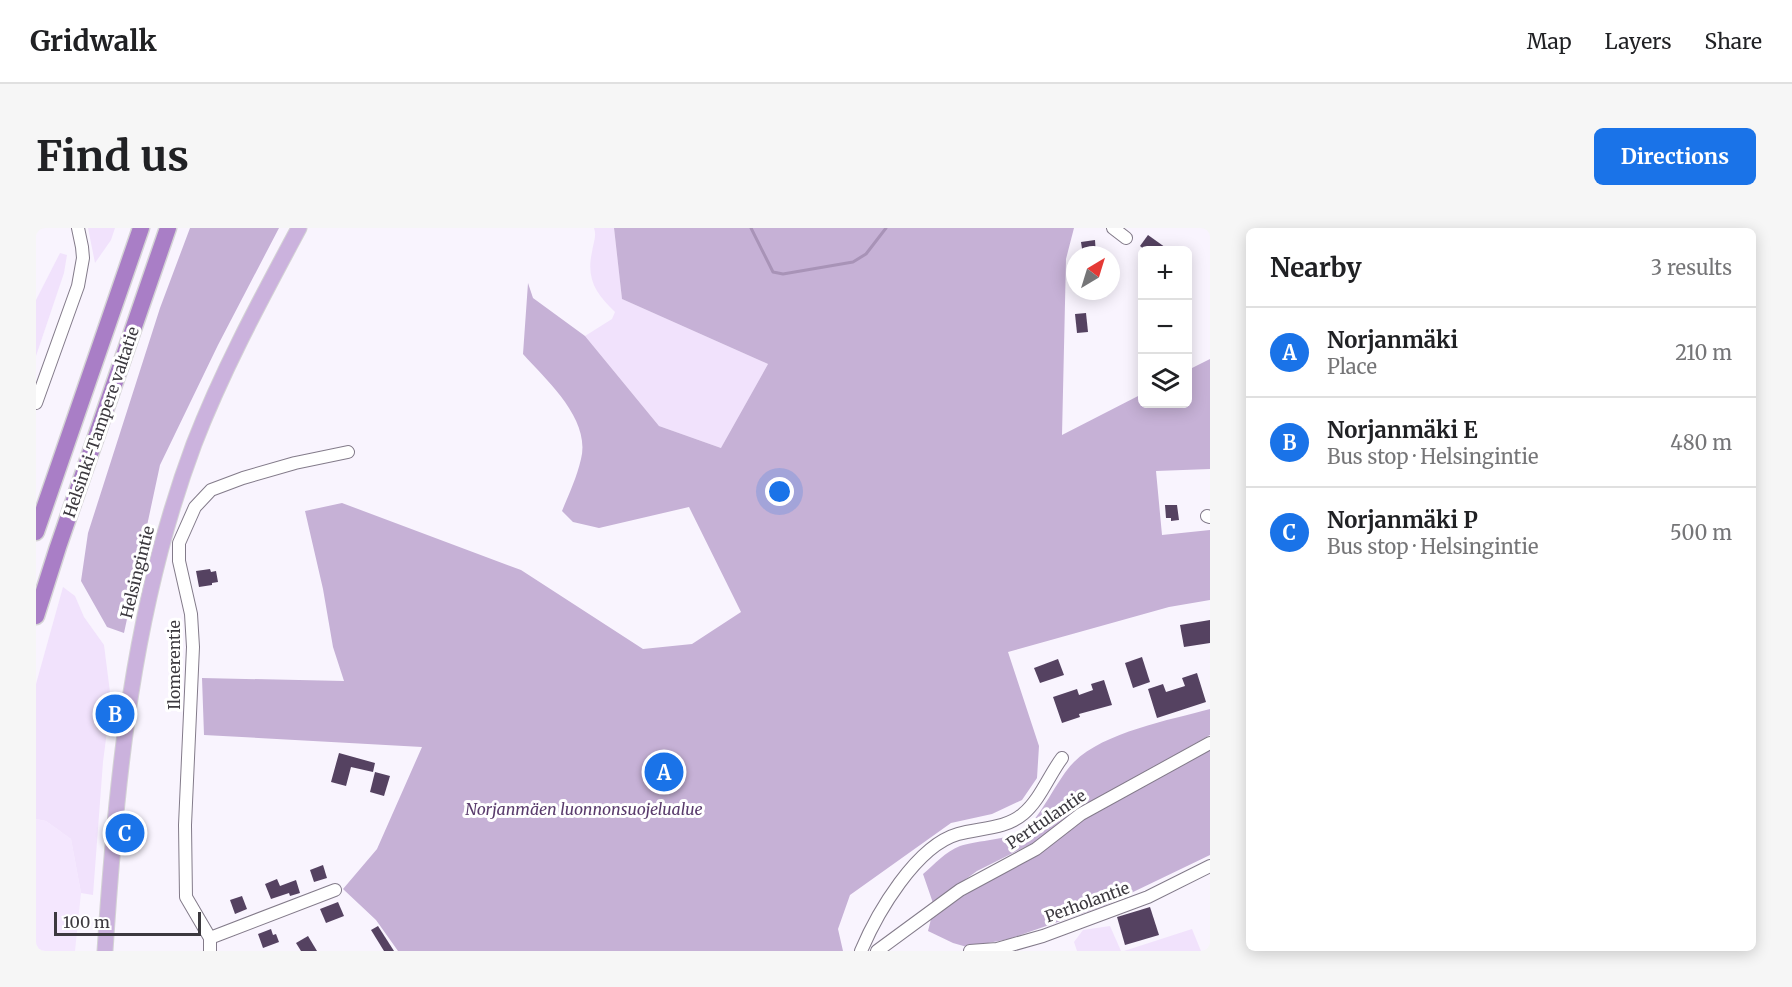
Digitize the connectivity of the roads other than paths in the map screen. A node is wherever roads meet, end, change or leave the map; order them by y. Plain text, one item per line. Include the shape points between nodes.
1 (78, 228) edge
2 (141, 228) edge
3 (168, 228) edge
4 (299, 228) edge
5 (1113, 228) edge
6 (1126, 238) dead end
7 (36, 404) edge
8 (348, 452) dead end
9 (36, 532) edge
10 (36, 616) edge
11 (1210, 743) edge
12 (1062, 758) dead end
13 (1210, 866) edge
14 (335, 890) dead end
15 (210, 945) edge
16 (105, 951) edge
17 (861, 951) edge
18 (876, 951) edge
19 (970, 951) edge

1 - 7 street via 83,258 75,295
2 - 9 highway, Helsinki-Tampere valtatie
3 - 10 highway, Helsinki-Tampere valtatie
4 - 16 main road, Helsingintie via 212,401 184,472 154,571 134,665 124,741
5 - 6 street
8 - 15 street, Ilomerentie via 295,463 211,490 195,507 179,543 178,561 193,647 185,825 186,897
11 - 18 street, Perttulantie via 1081,814 1036,849 960,890
12 - 17 street, Perttulantie via 1023,814 1007,824 955,834 930,850 907,873
13 - 19 street, Perholantie via 1148,897 1043,936 997,949
14 - 15 street

